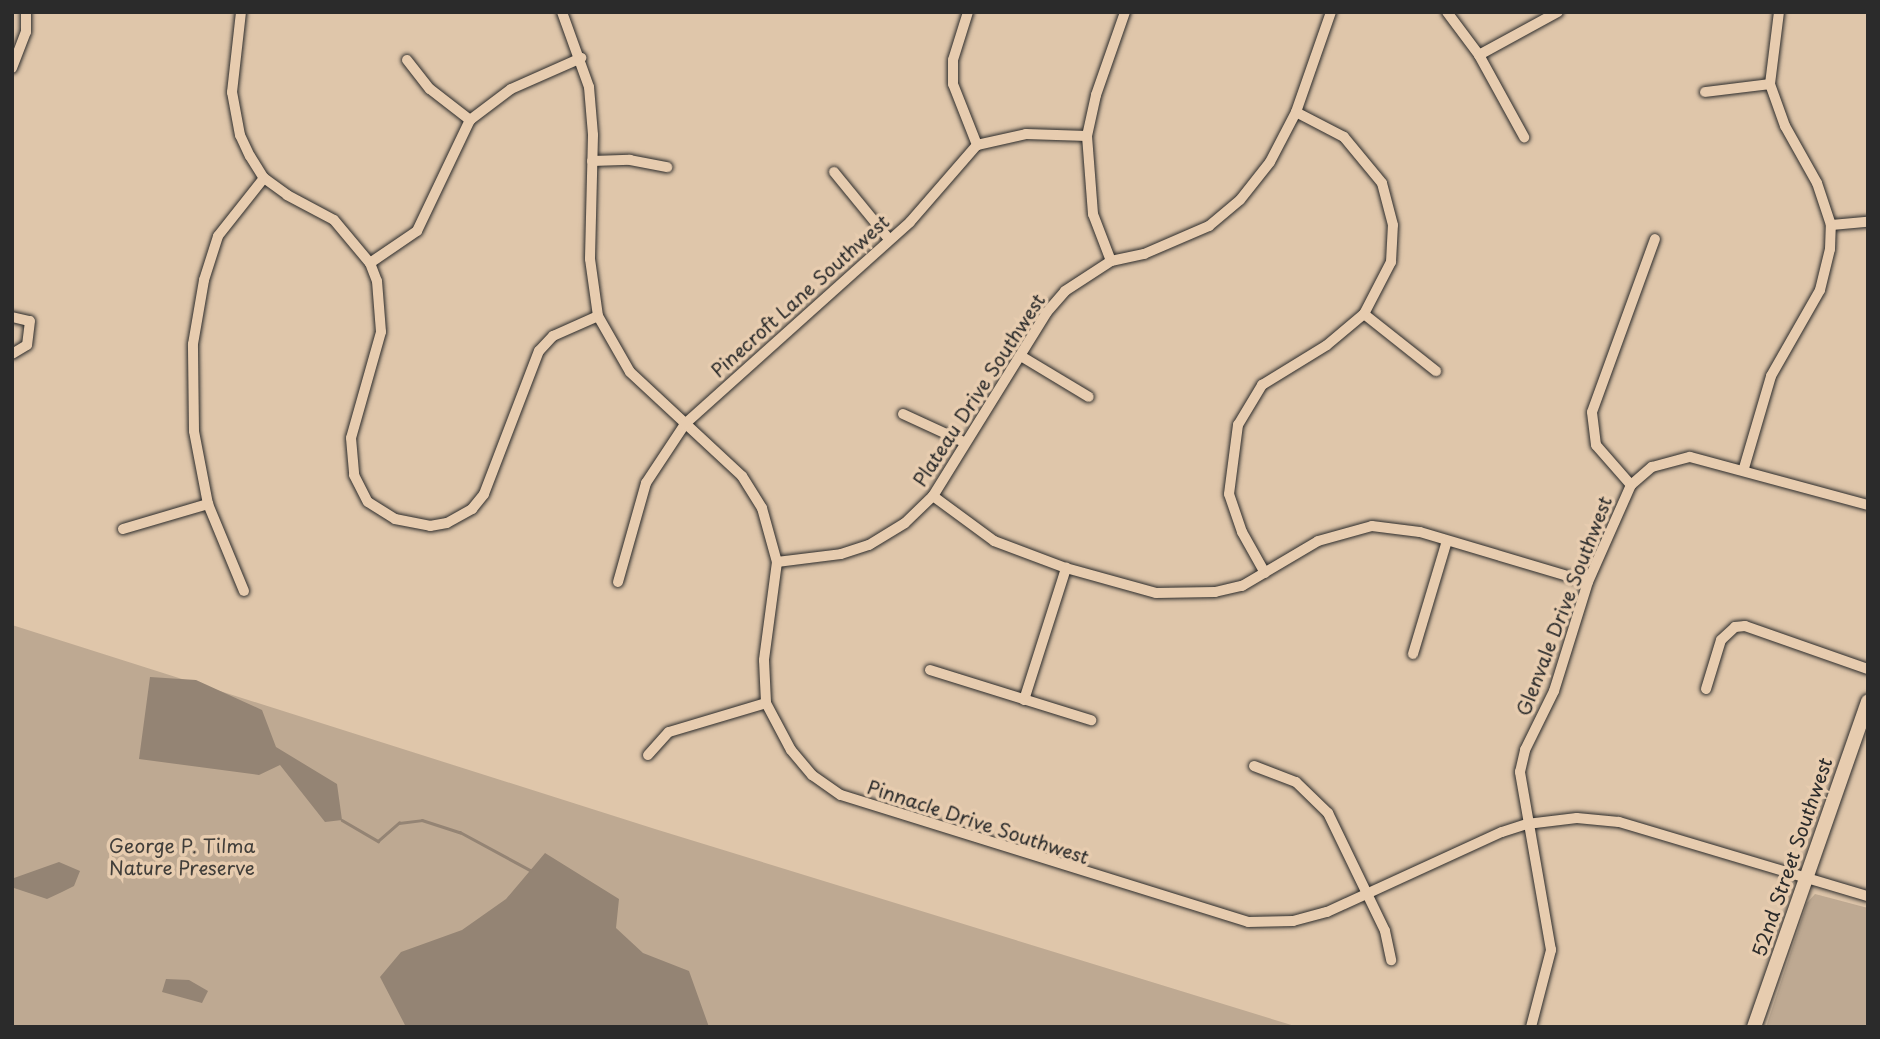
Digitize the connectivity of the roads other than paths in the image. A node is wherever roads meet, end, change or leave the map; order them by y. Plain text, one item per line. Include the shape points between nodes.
1 (26, 12) edge
2 (241, 12) edge
3 (562, 12) edge
4 (968, 12) edge
5 (1125, 12) edge
6 (1331, 12) edge
7 (1447, 12) edge
8 (1558, 12) edge
9 (1779, 12) edge
10 (1479, 55) junction
11 (581, 58) junction
12 (407, 60) dead end
13 (12, 68) edge
14 (1770, 83) junction
15 (1704, 92) dead end
16 (1296, 112) junction
17 (470, 121) junction
18 (1087, 136) junction
19 (1524, 137) dead end
20 (976, 145) junction
21 (592, 161) junction
22 (667, 167) dead end
23 (834, 173) dead end
24 (264, 178) junction
25 (1868, 222) edge
26 (1830, 225) junction
27 (888, 238) junction
28 (1655, 239) dead end
29 (1111, 261) junction
30 (370, 263) junction
31 (1364, 314) junction
32 (598, 316) junction
33 (12, 317) edge
34 (12, 354) edge
35 (1021, 356) junction
36 (1436, 371) dead end
37 (1089, 397) dead end
38 (903, 414) dead end
39 (685, 424) junction
40 (964, 442) junction
41 (1744, 468) junction
42 (1631, 485) junction
43 (933, 496) junction
44 (208, 504) junction
45 (1868, 505) edge
46 (123, 529) dead end
47 (1447, 541) junction
48 (777, 562) junction
49 (1066, 568) junction
50 (1265, 573) junction
51 (618, 582) dead end
52 (1588, 583) junction
53 (244, 591) dead end
54 (1413, 654) dead end
55 (1868, 669) edge
56 (930, 670) dead end
57 (1706, 689) dead end
58 (1024, 699) junction
59 (1868, 701) edge
60 (766, 703) junction
61 (1091, 720) dead end
62 (648, 755) dead end
63 (1254, 766) dead end
64 (1527, 824) junction
65 (1806, 877) junction
66 (1366, 891) junction
67 (1868, 896) edge
68 (1391, 960) dead end
69 (1531, 1027) edge
70 (1754, 1027) edge

1 - 13 street via 26,32
2 - 24 street via 234,111 250,156
3 - 11 street, Pinnacle Drive Southwest
4 - 20 street via 955,52 953,84
5 - 18 street
6 - 16 street, Plateau Drive Southwest
7 - 10 street
8 - 10 street
9 - 14 street
10 - 19 street
11 - 17 street via 511,89
11 - 21 street, Pinnacle Drive Southwest via 589,87
12 - 17 street via 430,89
14 - 15 street
14 - 26 street via 1785,126 1817,183
16 - 29 street, Plateau Drive Southwest via 1270,162 1226,213 1168,245
16 - 31 street via 1344,137 1368,163 1387,197 1391,262
17 - 30 street via 417,231
18 - 20 street via 1026,135
18 - 29 street via 1093,214
20 - 27 street, Pinecroft Lane Southwest via 910,222
21 - 22 street via 630,160
21 - 32 street, Pinnacle Drive Southwest via 590,259
23 - 27 street
24 - 30 street via 334,220
24 - 44 street via 250,190 218,236 198,307 192,369 194,431
25 - 26 street
26 - 41 street via 1820,290 1771,376
27 - 39 street, Pinecroft Lane Southwest
28 - 42 street via 1592,412 1596,445
29 - 35 street, Plateau Drive Southwest via 1065,292 1046,313
30 - 32 street via 377,281 381,332 354,424 352,462 368,502 412,524 447,523 472,509 485,494 539,351 552,336
31 - 36 street
31 - 50 street via 1327,345 1262,385 1238,425 1229,494 1242,532
32 - 39 street, Pinnacle Drive Southwest via 630,372
33 - 34 street via 30,321 27,345
35 - 37 street
35 - 40 street, Plateau Drive Southwest
38 - 40 street
39 - 48 street, Pinnacle Drive Southwest via 752,491 768,523
39 - 51 street, Pinecroft Lane Southwest via 646,483
40 - 43 street, Plateau Drive Southwest
41 - 42 street, Glenvale Drive Southwest via 1690,457 1652,467
41 - 45 street, Glenvale Drive Southwest
42 - 52 street, Glenvale Drive Southwest
43 - 48 street, Plateau Drive Southwest via 905,523 869,545 841,554
43 - 49 street via 994,541
44 - 46 street
44 - 53 street
47 - 50 street via 1396,527 1372,526 1318,541
47 - 52 street
47 - 54 street
48 - 60 street, Pinnacle Drive Southwest via 764,660
49 - 50 street via 1156,593 1215,592 1242,586
49 - 58 street
52 - 64 street, Glenvale Drive Southwest via 1554,691 1525,750 1520,772
55 - 57 street via 1745,626 1735,627 1721,640
56 - 58 street
58 - 61 street
59 - 65 street, 52nd Street Southwest
60 - 62 street via 669,733
60 - 66 street, Pinnacle Drive Southwest via 791,750 812,775 841,795 881,811 1248,922 1293,921 1327,912
63 - 66 street via 1296,782 1317,798
64 - 65 street, Pinnacle Drive Southwest via 1577,818 1619,822
64 - 66 street, Pinnacle Drive Southwest
64 - 69 street, Glenvale Drive Southwest via 1551,950
65 - 67 street, Pinnacle Drive Southwest
65 - 70 street, 52nd Street Southwest
66 - 68 street via 1385,931

